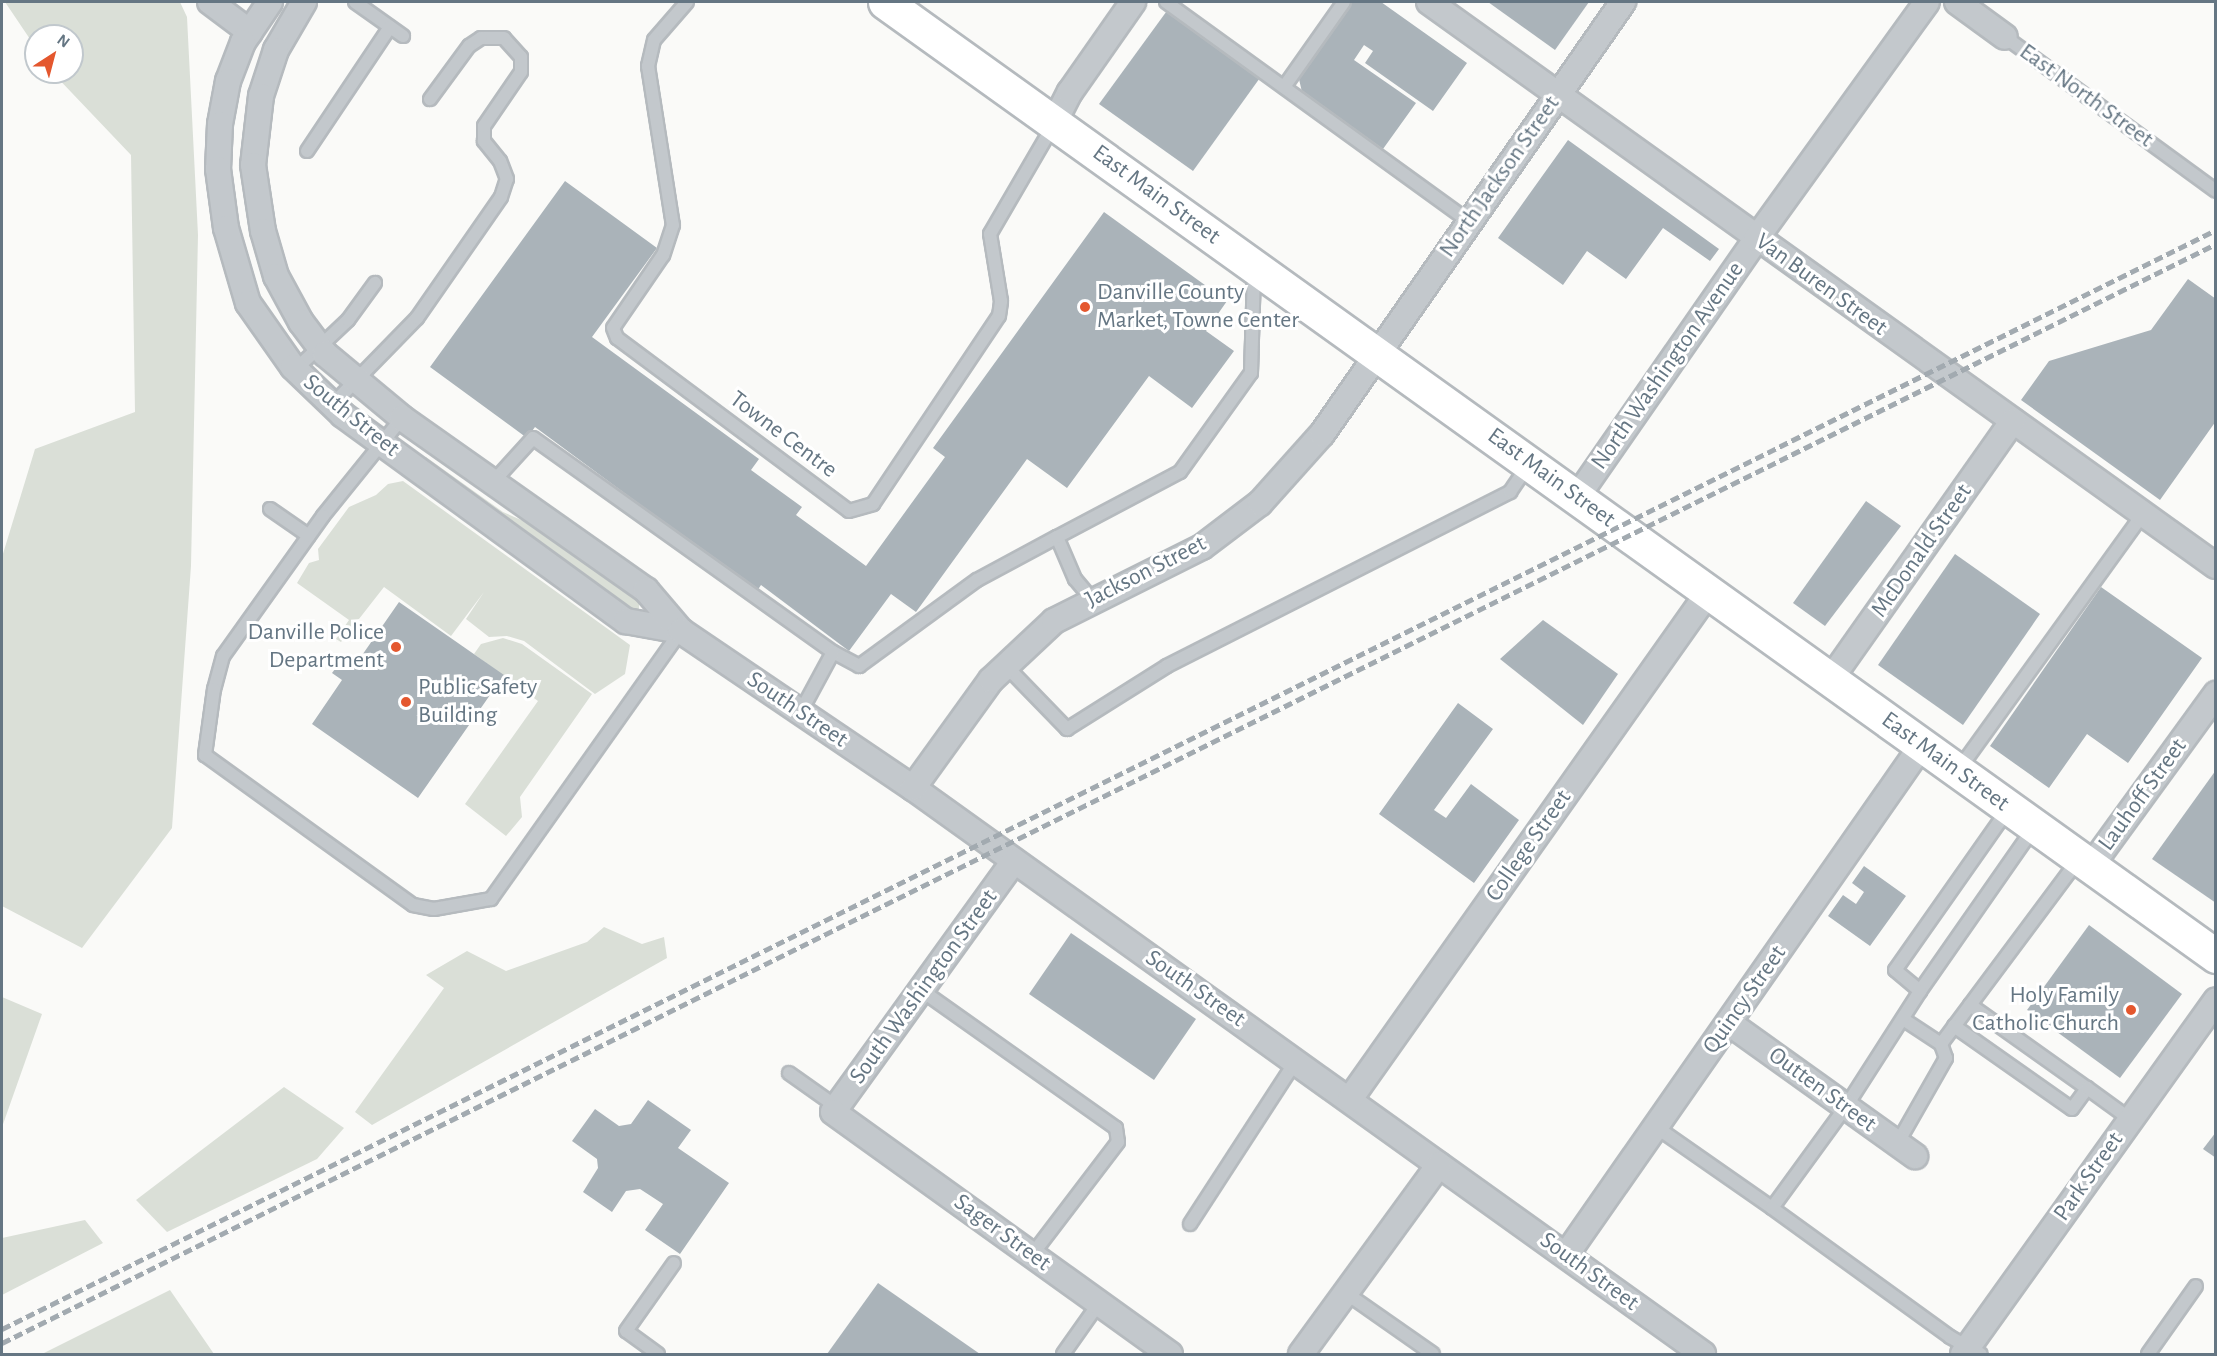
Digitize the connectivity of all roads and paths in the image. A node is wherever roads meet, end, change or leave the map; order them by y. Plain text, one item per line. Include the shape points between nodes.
1 (210, 2) edge
2 (270, 2) edge
3 (304, 2) edge
4 (355, 2) edge
5 (687, 2) edge
6 (1133, 2) edge
7 (1166, 2) edge
8 (1344, 2) edge
9 (1429, 2) edge
10 (1623, 2) edge
11 (1927, 2) edge
12 (1957, 2) edge
13 (902, 9) edge
14 (390, 27) junction
15 (250, 32) junction
16 (403, 36) dead end
17 (2005, 37) joint
18 (1284, 87) junction
19 (1558, 94) junction
20 (430, 99) dead end
21 (1054, 123) junction
22 (307, 151) dead end
23 (2216, 192) edge
24 (1469, 221) junction
25 (1756, 239) junction
26 (1255, 266) junction
27 (375, 283) dead end
28 (321, 348) junction
29 (1376, 353) junction
30 (295, 370) junction
31 (354, 381) junction
32 (332, 405) junction
33 (402, 418) junction
34 (2013, 421) junction
35 (382, 443) junction
36 (1530, 463) junction
37 (493, 482) junction
38 (1577, 497) junction
39 (270, 509) dead end
40 (2142, 514) junction
41 (309, 536) junction
42 (1057, 537) junction
43 (2216, 566) edge
44 (1708, 593) junction
45 (1092, 599) junction
46 (681, 631) junction
47 (833, 652) junction
48 (1006, 666) junction
49 (1830, 680) junction
50 (2216, 694) edge
51 (800, 713) junction
52 (1922, 745) junction
53 (1958, 771) junction
54 (913, 788) junction
55 (2022, 817) junction
56 (1014, 861) junction
57 (2085, 862) junction
58 (2216, 956) edge
59 (921, 990) junction
60 (1920, 992) junction
61 (2216, 1000) edge
62 (1970, 1005) junction
63 (1903, 1019) junction
64 (1729, 1023) junction
65 (1954, 1026) junction
66 (1941, 1044) junction
67 (1296, 1061) junction
68 (789, 1073) dead end
69 (2087, 1088) junction
70 (1350, 1099) junction
71 (1845, 1108) junction
72 (835, 1110) junction
73 (2130, 1119) junction
74 (1656, 1127) junction
75 (1906, 1150) joint
76 (1438, 1165) junction
77 (1772, 1208) junction
78 (1190, 1224) dead end
79 (1032, 1255) junction
80 (1566, 1255) junction
81 (674, 1263) dead end
82 (2196, 1286) dead end
83 (1346, 1293) junction
84 (1099, 1303) junction
85 (1971, 1352) edge
86 (658, 1354) edge
87 (1063, 1354) edge
88 (1170, 1354) edge
89 (1301, 1354) edge
90 (1433, 1354) edge
91 (1703, 1354) edge
92 (2148, 1354) edge

1 - 15 street
2 - 15 street, South Street
3 - 28 street, South Street via 276,50 261,96 253,165 263,231 276,276 301,322
4 - 14 lane
5 - 21 lane, Towne Centre via 654,40 648,66 673,225 663,255 613,328 617,338 849,511 873,504 999,316 1001,301 990,234
6 - 21 street via 1070,92
7 - 18 lane
8 - 18 lane
9 - 19 street, Van Buren Street
10 - 19 street, North Jackson Street
11 - 25 street, North Washington Avenue
12 - 17 street, East North Street
13 - 21 main road, East Main Street
14 - 16 lane
14 - 22 lane
15 - 30 street, South Street via 228,81 220,124 218,169 226,228 248,303
17 - 23 lane, East North Street
18 - 24 lane
19 - 24 street, North Jackson Street
19 - 25 street, Van Buren Street
20 - 31 lane via 469,46 481,38 504,38 522,57 521,72 484,126 484,141 500,161 507,179 501,197 417,318
21 - 26 main road, East Main Street
24 - 29 street, North Jackson Street
25 - 34 street, Van Buren Street
25 - 38 street, North Washington Avenue
26 - 29 main road, East Main Street
26 - 42 lane via 1251,373 1180,472
27 - 28 lane
28 - 30 lane
28 - 31 street, South Street
29 - 36 main road, East Main Street
29 - 45 street, Jackson Street via 1322,434 1260,503 1202,547
30 - 32 street, South Street
31 - 32 lane
31 - 33 street, South Street
32 - 35 street, South Street
33 - 35 lane
33 - 37 street, South Street
34 - 40 street, Van Buren Street
34 - 49 street, McDonald Street
35 - 41 lane
35 - 46 street, South Street via 626,621
36 - 38 main road, East Main Street
36 - 48 lane via 1510,492 1167,666 1067,729
37 - 46 street, South Street via 646,590
37 - 47 lane via 532,438
38 - 44 main road, East Main Street
39 - 41 lane
40 - 43 street, Van Buren Street
40 - 53 lane
41 - 46 lane via 223,656 205,755 413,905 434,909 491,899
42 - 45 lane via 1075,579
42 - 47 lane via 977,580 859,666
44 - 49 main road, East Main Street
44 - 70 street, College Street
45 - 48 street, Jackson Street via 1054,621
46 - 51 street, South Street
47 - 51 lane
48 - 54 street, Jackson Street via 991,680
49 - 52 main road, East Main Street
50 - 57 street, Lauhoff Street
51 - 54 street, South Street
52 - 53 main road, East Main Street
52 - 64 street, Quincy Street
53 - 55 main road, East Main Street
54 - 56 street, South Street
55 - 57 main road, East Main Street
55 - 60 lane
55 - 60 lane via 1894,970
56 - 59 street, South Washington Street
56 - 67 street, South Street
57 - 58 main road, East Main Street
57 - 62 lane
59 - 72 street, South Washington Street
59 - 79 lane via 1116,1128 1118,1142
60 - 63 lane
61 - 73 street, Park Street
62 - 65 lane
62 - 69 lane
63 - 66 lane
63 - 71 lane
64 - 71 street, Outten Street
64 - 74 street, Quincy Street
65 - 66 lane
65 - 69 lane via 2072,1109
66 - 75 lane via 1946,1058
67 - 70 street, South Street
67 - 78 lane
68 - 72 lane
69 - 73 lane
70 - 76 street, South Street
71 - 75 street, Outten Street
71 - 77 lane
72 - 79 street, Sager Street
73 - 85 street, Park Street
74 - 77 lane
74 - 80 street, Quincy Street
76 - 80 street, South Street
76 - 83 street
77 - 85 lane
79 - 84 street, Sager Street
80 - 91 street, South Street
81 - 86 lane via 626,1331
82 - 92 lane
83 - 89 street
83 - 90 lane
84 - 87 lane
84 - 88 street, Sager Street

